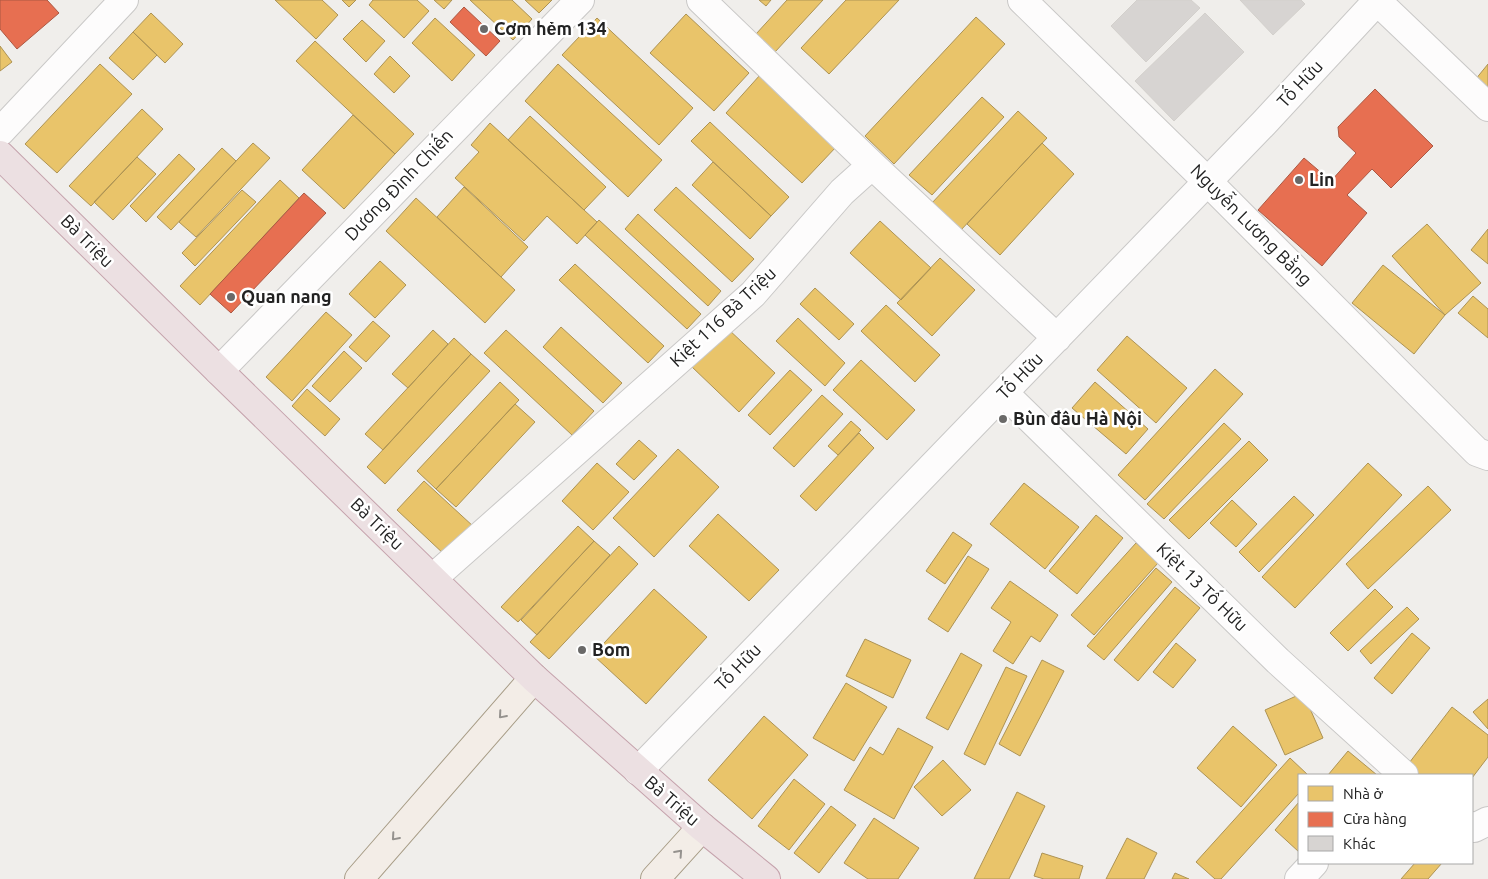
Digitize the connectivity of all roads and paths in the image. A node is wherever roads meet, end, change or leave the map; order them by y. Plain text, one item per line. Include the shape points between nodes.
1 (124, 0) edge
2 (580, 0) edge
3 (701, 0) edge
4 (1022, 0) edge
5 (1377, 0) edge
6 (1488, 106) edge
7 (0, 132) edge
8 (0, 155) edge
9 (872, 165) junction
10 (1208, 182) junction
11 (1057, 338) junction
12 (218, 371) junction
13 (1004, 393) junction
14 (1483, 454) edge
15 (432, 578) junction
16 (534, 678) junction
17 (638, 771) junction
18 (1400, 774) edge
19 (702, 827) junction
20 (1313, 864) edge
21 (359, 879) edge
22 (655, 879) edge
23 (766, 879) edge
24 (1299, 879) edge

1 - 7 street
2 - 12 street, Dương Đình Chiến
3 - 9 street
4 - 10 street, Nguyễn Lương Bằng
5 - 6 street
5 - 10 street, Tố Hữu
8 - 12 highway, Bà Triệu
9 - 11 street
9 - 15 street, Kiệt 116 Bà Triệu via 842,192 754,294
10 - 11 street, Tố Hữu
10 - 14 street, Nguyễn Lương Bằng
11 - 13 street, Tố Hữu
12 - 15 highway, Bà Triệu
13 - 17 street, Tố Hữu
13 - 18 street, Kiệt 13 Tố Hữu via 1278,661
15 - 16 highway, Bà Triệu
16 - 17 highway, Bà Triệu
16 -> 21 main road
17 - 19 highway, Bà Triệu
22 -> 19 main road
19 - 23 highway, Bà Triệu
20 - 24 street

